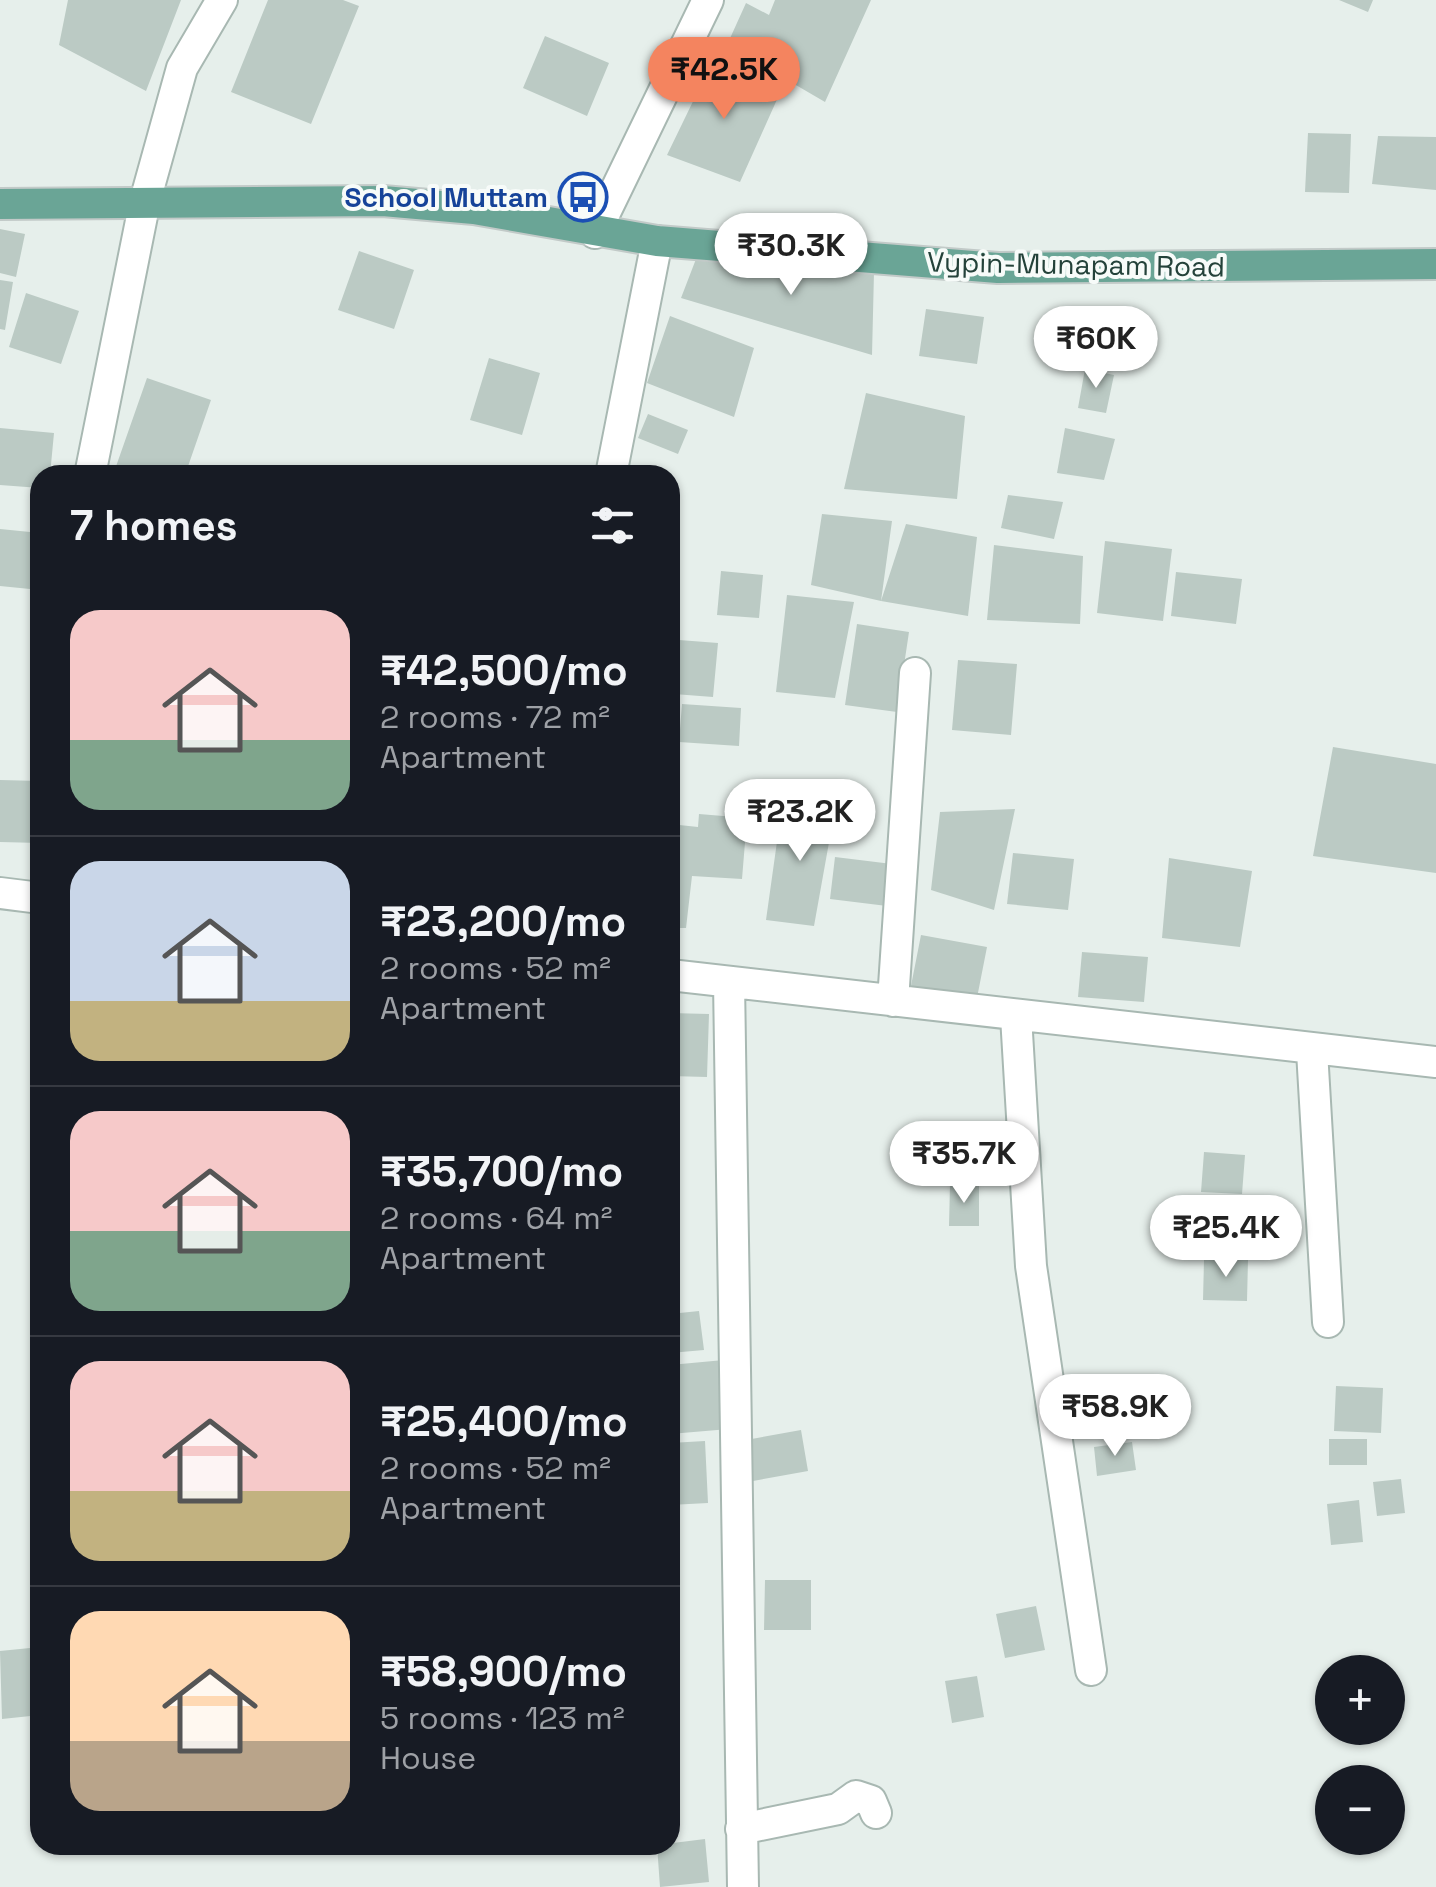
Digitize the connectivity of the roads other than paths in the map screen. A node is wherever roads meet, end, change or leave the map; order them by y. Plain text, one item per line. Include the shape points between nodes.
1 (222, 0) edge
2 (708, 0) edge
3 (145, 201) junction
4 (0, 204) edge
5 (596, 233) junction
6 (657, 240) junction
7 (1436, 264) edge
8 (92, 465) edge
9 (613, 465) edge
10 (915, 673) dead end
11 (0, 893) edge
12 (30, 897) edge
13 (680, 976) edge
14 (729, 982) junction
15 (893, 1001) junction
16 (1016, 1016) junction
17 (1312, 1051) junction
18 (1436, 1062) edge
19 (1328, 1322) dead end
20 (1090, 1670) dead end
21 (876, 1813) dead end
22 (741, 1829) junction
23 (742, 1887) edge

1 - 3 street via 182,68
2 - 5 street
3 - 4 main road, Vypin-Munapam Road
3 - 5 main road, Vypin-Munapam Road via 383,201 474,209
3 - 8 street
5 - 6 main road, Vypin-Munapam Road
6 - 7 main road, Vypin-Munapam Road via 998,268
6 - 9 street
10 - 15 street
11 - 12 street
13 - 14 street
14 - 15 street
14 - 22 street
15 - 16 street
16 - 17 street
16 - 20 street via 1030,1266
17 - 18 street
17 - 19 street
21 - 22 street via 871,1801 856,1796 838,1809
22 - 23 street

